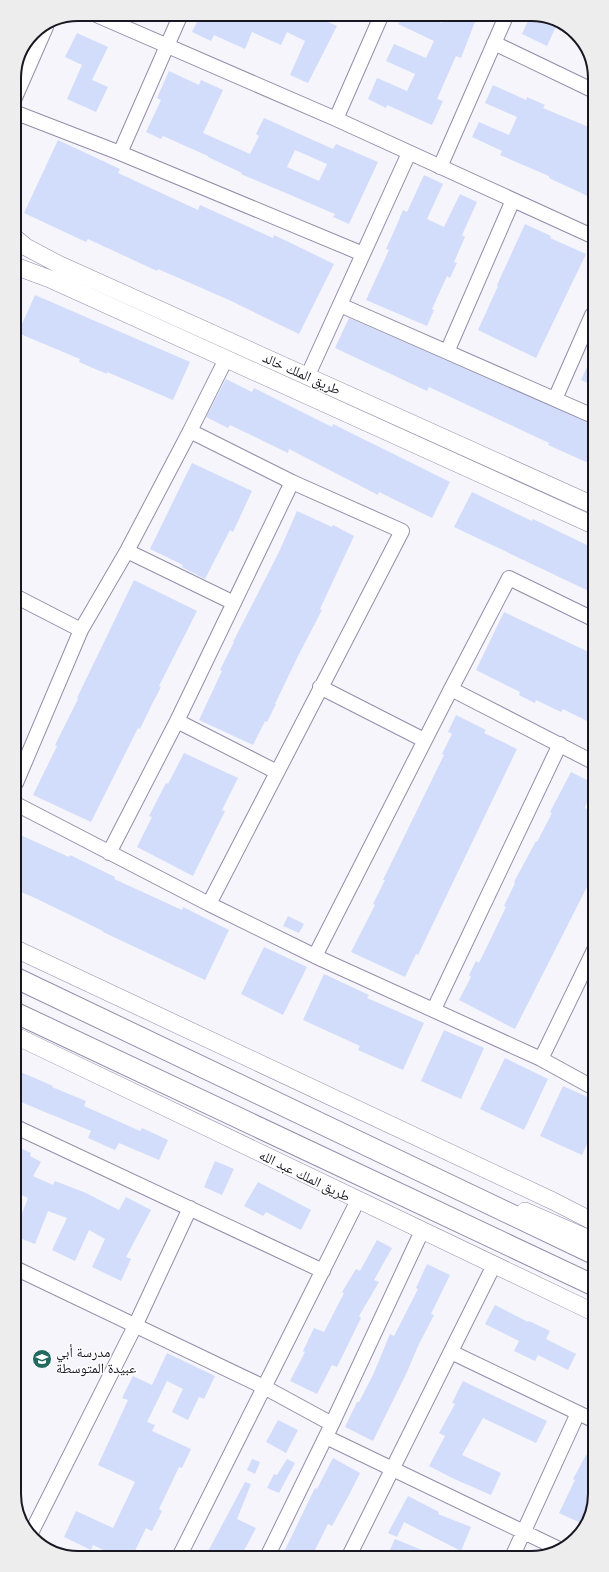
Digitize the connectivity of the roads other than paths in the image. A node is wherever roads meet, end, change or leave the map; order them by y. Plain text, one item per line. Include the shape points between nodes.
1 (110, 21) edge
2 (178, 21) edge
3 (377, 21) edge
4 (504, 21) edge
5 (44, 33) edge
6 (494, 43) junction
7 (167, 46) junction
8 (21, 84) edge
9 (588, 88) edge
10 (21, 115) edge
11 (336, 119) junction
12 (120, 153) junction
13 (409, 153) junction
14 (440, 167) junction
15 (513, 200) junction
16 (588, 234) edge
17 (21, 244) edge
18 (363, 254) junction
19 (21, 268) edge
20 (340, 305) junction
21 (588, 323) edge
22 (447, 352) junction
23 (226, 359) junction
24 (308, 375) junction
25 (555, 399) junction
26 (588, 414) edge
27 (190, 431) junction
28 (292, 482) junction
29 (588, 503) edge
30 (588, 523) edge
31 (127, 551) junction
32 (21, 599) edge
33 (234, 603) junction
34 (588, 617) edge
35 (81, 630) junction
36 (320, 688) junction
37 (451, 689) junction
38 (177, 720) junction
39 (424, 740) junction
40 (560, 744) junction
41 (588, 759) edge
42 (21, 771) edge
43 (278, 772) junction
44 (21, 807) edge
45 (109, 853) junction
46 (209, 904) junction
47 (21, 951) edge
48 (315, 956) junction
49 (588, 962) edge
50 (21, 980) edge
51 (434, 1010) junction
52 (21, 1015) edge
53 (21, 1038) edge
54 (541, 1059) junction
55 (588, 1085) edge
56 (21, 1129) edge
57 (445, 1182) junction
58 (358, 1200) junction
59 (190, 1208) junction
60 (431, 1209) junction
61 (588, 1219) edge
62 (422, 1231) junction
63 (588, 1238) edge
64 (588, 1251) edge
65 (494, 1265) junction
66 (323, 1270) junction
67 (21, 1271) edge
68 (588, 1283) edge
69 (588, 1297) edge
70 (588, 1310) edge
71 (135, 1326) junction
72 (451, 1352) junction
73 (264, 1387) junction
74 (578, 1413) junction
75 (588, 1418) edge
76 (332, 1424) junction
77 (326, 1436) junction
78 (393, 1469) junction
79 (33, 1529) edge
80 (524, 1532) junction
81 (553, 1546) edge
82 (182, 1551) edge
83 (270, 1551) edge
84 (352, 1551) edge
85 (515, 1551) edge

1 - 7 street
2 - 7 street
3 - 11 street
4 - 6 street
5 - 8 street
6 - 9 street
6 - 14 street
7 - 11 street
7 - 12 street
10 - 12 street
11 - 13 street
12 - 18 street
13 - 14 street
13 - 18 street
14 - 15 street
15 - 16 street
15 - 22 street
17 - 24 main road, طريق الملك خالد via 58,264
18 - 20 street
19 - 23 main road, طريق الملك خالد
20 - 22 street
20 - 24 street
21 - 25 street
22 - 25 street
23 - 27 street
23 - 30 main road, طريق الملك خالد
24 - 29 main road, طريق الملك خالد
25 - 26 street
27 - 28 street
27 - 31 street
28 - 33 street
28 - 36 street via 402,531
31 - 33 street
31 - 35 street
32 - 35 street
33 - 38 street
34 - 37 street via 509,578
35 - 42 street
36 - 39 street
36 - 43 street
37 - 39 street
37 - 40 street
38 - 43 street
38 - 45 street
39 - 48 street
40 - 41 street
40 - 51 street
43 - 46 street
44 - 45 street
45 - 46 street
46 - 48 street
47 - 61 main road
48 - 51 street
49 - 54 street
50 - 57 highway
51 - 54 street
52 - 60 highway, طريق الملك عبد الله
53 - 58 main road, طريق الملك عبد الله
54 - 55 street
56 - 59 street
57 - 63 main road via 514,1206
57 - 64 highway
58 - 62 main road, طريق الملك عبد الله
58 - 66 street
59 - 66 street
59 - 71 street
60 - 68 highway, طريق الملك عبد الله
60 - 69 highway via 530,1268
62 - 65 main road, طريق الملك عبد الله
62 - 76 street
65 - 70 main road, طريق الملك عبد الله
65 - 72 street
66 - 73 street
67 - 71 street
71 - 73 street
71 - 79 street
72 - 74 street
72 - 78 street
73 - 76 street
73 - 82 street
74 - 75 street
74 - 80 street
76 - 77 street
77 - 78 street
77 - 83 street
78 - 80 street
78 - 84 street
80 - 81 street
80 - 85 street

